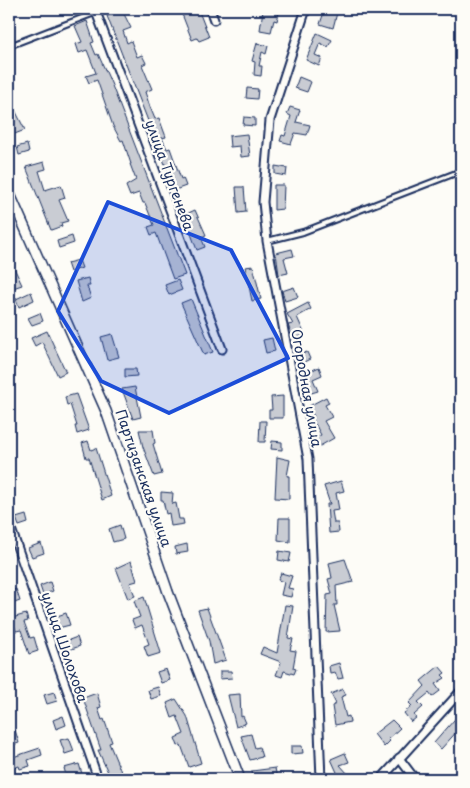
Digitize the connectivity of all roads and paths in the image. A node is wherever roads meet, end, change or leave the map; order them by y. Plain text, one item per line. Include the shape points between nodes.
1 (105, 9) edge
2 (210, 9) edge
3 (306, 9) edge
4 (95, 10) edge
5 (214, 20) dead end
6 (9, 46) edge
7 (461, 171) edge
8 (9, 192) edge
9 (267, 241) junction
10 (222, 349) dead end
11 (9, 523) edge
12 (461, 691) edge
13 (399, 758) junction
14 (98, 779) edge
15 (240, 779) edge
16 (321, 779) edge
17 (381, 779) edge
18 (415, 779) edge

1 - 4 lane
2 - 5 street
3 - 9 street, Огородная улица via 270,120 263,202
4 - 6 lane
4 - 10 street, улица Тургенева
7 - 9 lane via 303,232
8 - 15 street, Партизанская улица via 106,411 168,592
9 - 16 street, Огородная улица via 308,459
11 - 14 street, улица Шолохова
12 - 13 street
13 - 17 street
13 - 18 street

